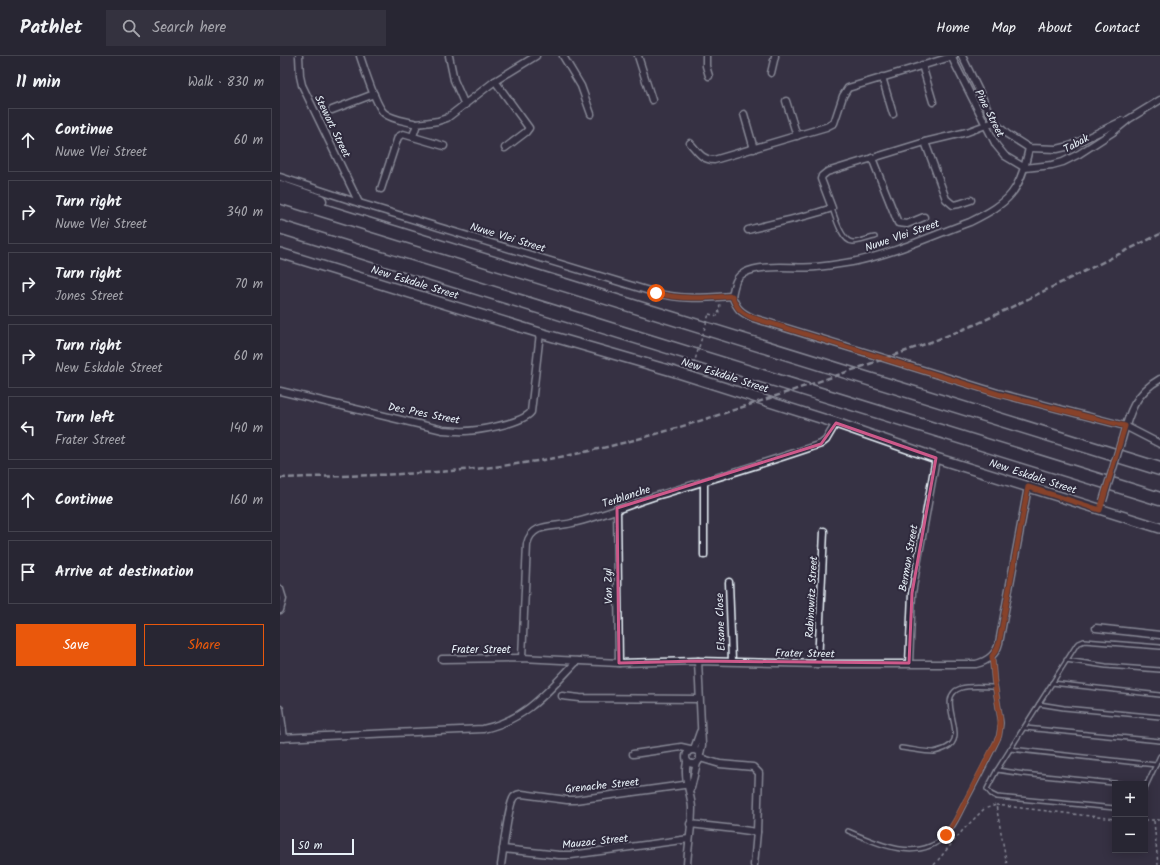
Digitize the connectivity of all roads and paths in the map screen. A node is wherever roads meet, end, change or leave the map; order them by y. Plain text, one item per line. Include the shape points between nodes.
1 (299, 56) edge
2 (360, 56) edge
3 (450, 56) edge
4 (535, 56) edge
5 (563, 56) edge
6 (638, 56) edge
7 (706, 56) edge
8 (775, 56) edge
9 (952, 56) edge
10 (962, 56) edge
11 (922, 65) junction
12 (771, 73) dead end
13 (709, 76) dead end
14 (882, 77) junction
15 (496, 81) junction
16 (374, 94) junction
17 (652, 100) dead end
18 (1160, 100) edge
19 (786, 101) dead end
20 (933, 102) dead end
21 (465, 105) junction
22 (332, 110) dead end
23 (591, 114) dead end
24 (744, 114) dead end
25 (893, 114) dead end
26 (1129, 119) junction
27 (994, 122) junction
28 (417, 124) junction
29 (985, 126) junction
30 (413, 136) junction
31 (797, 136) junction
32 (925, 142) junction
33 (690, 143) dead end
34 (444, 146) dead end
35 (504, 148) dead end
36 (1029, 148) junction
37 (754, 149) junction
38 (872, 158) junction
39 (1025, 168) junction
40 (280, 177) edge
41 (280, 187) edge
42 (381, 189) dead end
43 (280, 197) edge
44 (971, 200) dead end
45 (359, 203) junction
46 (832, 208) junction
47 (924, 217) dead end
48 (280, 227) edge
49 (748, 230) dead end
50 (875, 236) dead end
51 (280, 254) edge
52 (501, 265) junction
53 (732, 296) junction
54 (720, 303) dead end
55 (540, 334) junction
56 (692, 370) dead end
57 (1160, 379) edge
58 (280, 392) edge
59 (836, 423) junction
60 (1125, 426) junction
61 (1160, 444) edge
62 (936, 458) junction
63 (1160, 469) edge
64 (704, 482) junction
65 (1028, 487) junction
66 (1160, 499) edge
67 (1102, 506) junction
68 (618, 508) junction
69 (1160, 528) edge
70 (824, 531) dead end
71 (704, 555) dead end
72 (729, 582) dead end
73 (280, 589) edge
74 (280, 610) edge
75 (1096, 628) dead end
76 (1160, 634) edge
77 (1160, 647) edge
78 (992, 656) junction
79 (522, 658) junction
80 (442, 659) dead end
81 (698, 660) junction
82 (1066, 660) junction
83 (577, 661) junction
84 (732, 661) junction
85 (619, 663) junction
86 (909, 663) junction
87 (818, 664) junction
88 (1160, 670) edge
89 (1052, 683) junction
90 (995, 687) junction
91 (1160, 695) edge
92 (562, 696) dead end
93 (699, 699) junction
94 (1039, 704) junction
95 (280, 709) edge
96 (1160, 717) edge
97 (1025, 728) junction
98 (701, 730) junction
99 (282, 738) edge
100 (1160, 741) edge
101 (901, 748) dead end
102 (692, 749) junction
103 (1010, 749) junction
104 (666, 750) junction
105 (633, 754) dead end
106 (1160, 756) edge
107 (699, 758) junction
108 (686, 759) junction
109 (1156, 765) junction
110 (997, 770) junction
111 (1148, 781) edge
112 (1112, 783) edge
113 (689, 784) junction
114 (996, 805) junction
115 (1112, 808) edge
116 (1112, 819) edge
117 (1148, 820) edge
118 (1160, 820) edge
119 (1154, 821) junction
120 (690, 824) junction
121 (848, 831) dead end
122 (757, 832) junction
123 (689, 839) junction
124 (503, 848) junction
125 (501, 865) edge
126 (687, 865) edge
127 (754, 865) edge
128 (934, 865) edge
129 (1007, 865) edge
130 (1158, 865) edge

1 - 45 street, Stewart Street via 302,86
2 - 16 street
3 - 21 street via 454,80
4 - 15 street
5 - 23 street via 581,86
6 - 17 street
7 - 13 street
8 - 12 street
9 - 11 street
9 - 29 street, Pine Street
10 - 27 street, Pine Street
11 - 14 street
11 - 20 street
14 - 25 street
14 - 31 street via 848,88 834,123 830,126
15 - 21 street
15 - 35 street via 529,128
16 - 22 street
16 - 28 street via 386,115
18 - 26 street, Tabak
19 - 31 street
21 - 28 street via 447,118
24 - 37 street
26 - 36 street, Tabak via 1070,146 1050,150
26 - 39 street, Tabak via 1097,143 1063,162
27 - 29 street
27 - 36 street, Pine Street
28 - 30 street
29 - 32 street
29 - 39 street, Pine Street via 1001,151
30 - 34 street
30 - 42 street via 403,134 398,138
31 - 37 street
32 - 38 street
32 - 44 street via 946,199 954,205
33 - 37 street via 701,157 709,160 718,160
36 - 39 street, Nuwe Vlei Street
38 - 46 street via 826,172 822,176
38 - 47 street via 898,223 907,224
39 - 53 street, Nuwe Vlei Street via 1009,197 996,208 970,222 871,258 816,267 753,269 742,273 736,280
40 - 45 street, Nuwe Vlei Street
41 - 52 highway
43 - 52 highway
45 - 53 street, Nuwe Vlei Street via 656,293 689,298
46 - 49 street via 803,218
46 - 50 lane via 847,240 854,242
48 - 66 highway
51 - 55 street, New Eskdale Street
52 - 63 highway
53 - 60 street via 740,311 753,318 998,394
54 - 56 path, bridge via 718,316 709,314
55 - 58 street, Des Pres Street via 531,412 520,420 484,429 458,432 443,430
55 - 59 street, New Eskdale Street via 672,371
57 - 60 street via 1140,395
59 - 62 street, New Eskdale Street
59 - 64 street, Terblanche via 821,444
60 - 61 street
60 - 67 street, bridge
62 - 65 street, New Eskdale Street
62 - 86 street, Berman Street via 912,593
64 - 68 street, Terblanche
64 - 71 street
65 - 67 street, New Eskdale Street
65 - 78 street via 999,643
67 - 69 street, New Eskdale Street
68 - 79 street, Terblanche via 575,523 537,529 528,538
68 - 85 street, Van Zyl
70 - 87 street, Rabinowitz Street
72 - 84 street, Elsane Close
73 - 74 street via 283,599
75 - 76 street
77 - 82 lane via 1081,641
78 - 86 street, Frater Street via 976,664
78 - 90 lane
79 - 80 street, Frater Street
79 - 83 street, Frater Street
81 - 84 street, Frater Street
81 - 85 street, Frater Street
81 - 93 street
82 - 88 lane
82 - 89 lane
83 - 85 street, Frater Street
83 - 99 street via 527,711 494,727
84 - 87 street, Frater Street
86 - 87 street, Frater Street
89 - 91 lane
89 - 94 lane
90 - 101 lane via 963,687 952,695 950,704 956,736 950,746 935,752
90 - 121 lane via 1001,723 999,736 946,835 924,848 911,850 882,845
92 - 93 street
93 - 98 street
94 - 96 lane
94 - 97 lane
95 - 99 street
97 - 100 lane
97 - 103 lane
98 - 102 street
98 - 107 street via 702,745
102 - 104 street via 682,747
102 - 107 street via 698,751
102 - 108 street via 687,752
103 - 109 lane
103 - 110 lane
104 - 105 street
104 - 108 street via 680,752
106 - 109 lane
107 - 108 street via 693,764
107 - 113 street
107 - 122 street via 720,764 750,766 757,770 760,776
108 - 113 street
109 - 111 lane
110 - 112 lane
110 - 115 lane via 987,789 997,797
113 - 120 street via 692,809
113 - 124 street, Grenache Street via 575,800 518,794 512,801
114 - 116 path
114 - 128 path via 984,809
114 - 129 path
117 - 119 path
118 - 119 path
119 - 130 path
120 - 122 street
120 - 123 street
122 - 127 street
123 - 124 street, Mauzac Street via 571,855
123 - 126 street
124 - 125 street, Grenache Street

